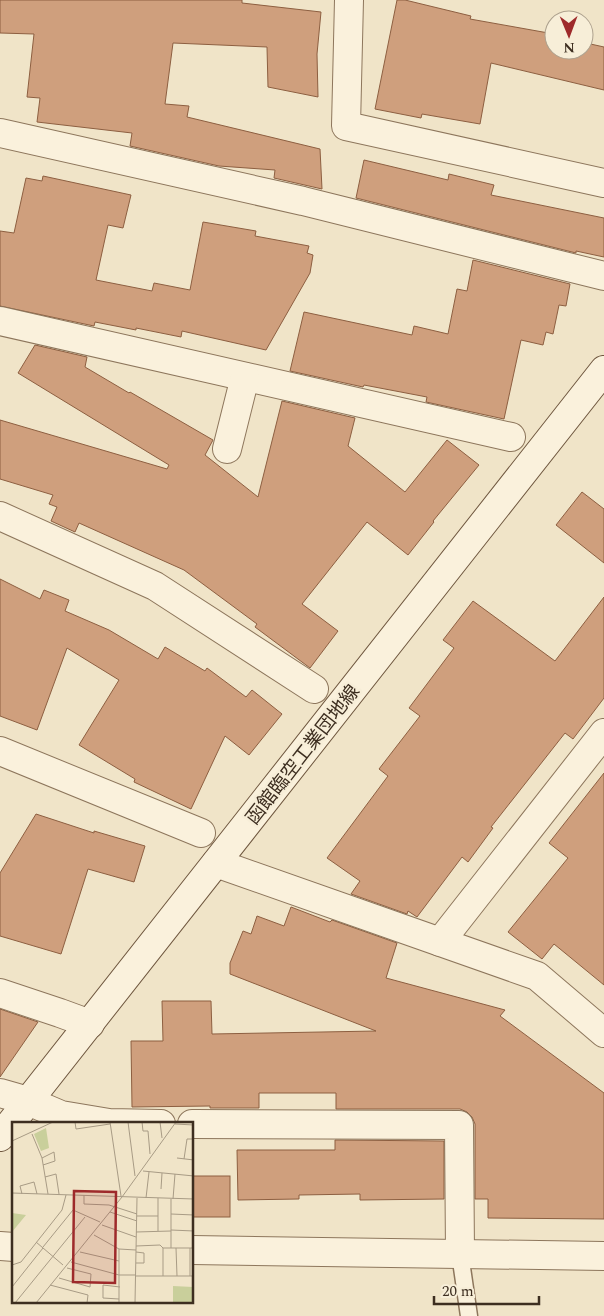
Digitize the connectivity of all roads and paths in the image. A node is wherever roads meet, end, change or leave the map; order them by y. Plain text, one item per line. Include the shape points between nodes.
1 (349, 0) edge
2 (0, 133) edge
3 (604, 183) edge
4 (604, 276) edge
5 (0, 321) edge
6 (604, 370) edge
7 (245, 377) junction
8 (511, 437) dead end
9 (227, 449) dead end
10 (0, 516) edge
11 (314, 689) dead end
12 (604, 733) edge
13 (0, 752) edge
14 (201, 833) dead end
15 (216, 863) junction
16 (440, 942) junction
17 (0, 993) edge
18 (90, 1024) junction
19 (604, 1033) edge
20 (0, 1093) edge
21 (28, 1101) junction
22 (12, 1122) edge
23 (12, 1122) edge
24 (103, 1122) edge
25 (194, 1124) edge
26 (0, 1138) edge
27 (194, 1250) edge
28 (460, 1254) junction
29 (604, 1256) edge
30 (469, 1316) edge

1 - 3 street via 346,126
2 - 4 street via 303,201
5 - 7 street
6 - 15 street, 函館臨空工業団地線
7 - 8 street
7 - 9 street
10 - 11 street via 156,586
12 - 16 street
13 - 14 street
15 - 16 street
15 - 18 street, 函館臨空工業団地線
16 - 19 street via 537,976
17 - 18 street
18 - 21 street, 函館臨空工業団地線
20 - 21 street
21 - 22 street, 函館臨空工業団地線
21 - 24 street via 61,1115
23 - 26 street, 函館臨空工業団地線
25 - 28 street via 459,1125
27 - 28 street
28 - 29 street
28 - 30 lane

